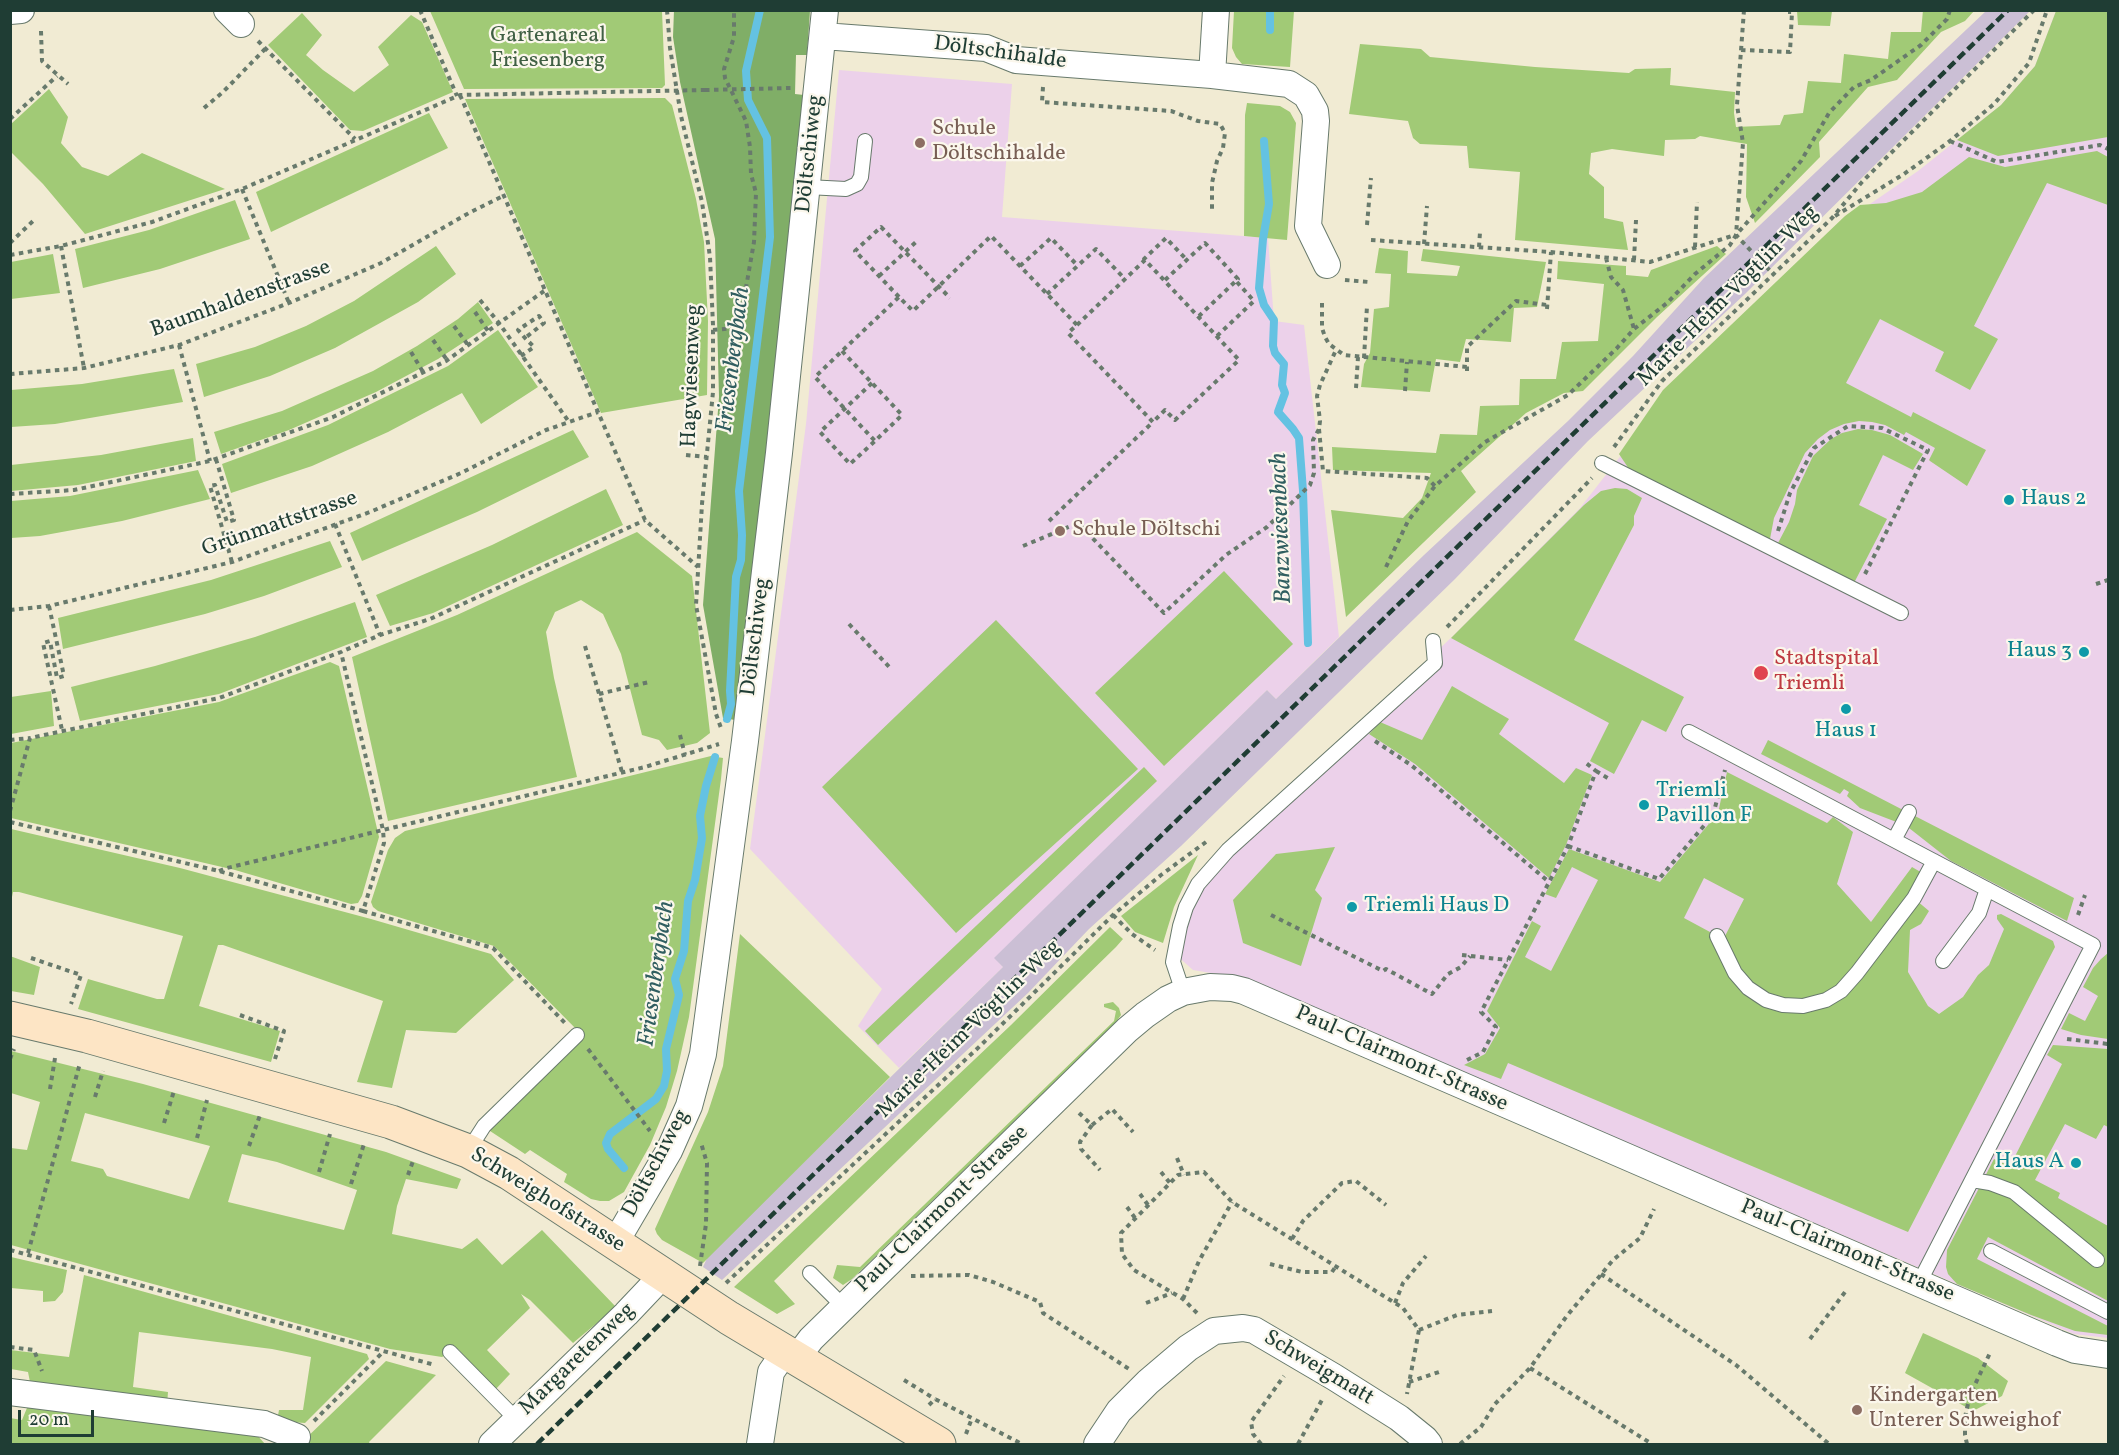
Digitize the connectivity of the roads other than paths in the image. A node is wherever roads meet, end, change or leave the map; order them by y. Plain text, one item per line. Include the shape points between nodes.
1 (21, 10) edge
2 (1216, 10) edge
3 (10, 11) edge
4 (824, 23) edge
5 (1212, 75) junction
6 (865, 141) dead end
7 (807, 187) junction
8 (1327, 265) dead end
9 (1602, 463) road end
10 (1901, 613) dead end
11 (1433, 641) road end
12 (1689, 732) dead end
13 (1909, 813) dead end
14 (1894, 840) junction
15 (1934, 861) junction
16 (1988, 889) junction
17 (1718, 936) dead end
18 (1943, 961) dead end
19 (1183, 992) junction
20 (13, 1032) edge
21 (577, 1035) road end
22 (468, 1151) junction
23 (1972, 1180) junction
24 (615, 1243) junction
25 (1992, 1251) dead end
26 (2097, 1260) dead end
27 (810, 1273) dead end
28 (663, 1275) junction
29 (1918, 1283) junction
30 (844, 1307) junction
31 (2109, 1312) edge
32 (450, 1353) dead end
33 (2109, 1355) edge
34 (790, 1356) junction
35 (10, 1392) edge
36 (517, 1420) junction
37 (297, 1437) road end
38 (952, 1441) edge
39 (492, 1444) edge
40 (760, 1444) edge
41 (1098, 1444) edge
42 (1429, 1444) edge

1 - 3 street
2 - 5 street
4 - 5 street, Döltschihalde via 986,48 1016,60
4 - 7 street, Döltschiweg
5 - 8 street, Döltschihalde via 1289,84 1311,102 1316,121 1308,226
6 - 7 lane via 857,184 846,189
7 - 24 street, Döltschiweg via 746,730 702,1054 689,1106 669,1151
9 - 10 lane
11 - 19 lane via 1435,663 1228,850 1198,884 1186,907 1173,962
12 - 14 lane
13 - 14 lane
14 - 15 lane
15 - 16 lane
15 - 17 lane via 1914,898 1864,964 1841,991 1826,1000 1803,1006 1766,1000 1735,973
16 - 18 lane via 1979,913
16 - 23 lane via 2093,945
19 - 29 street, Paul-Clairmont-Strasse via 1210,987 1244,991
19 - 30 street, Paul-Clairmont-Strasse via 1127,1030
20 - 22 main road, Schweighofstrasse via 107,1042 391,1122
21 - 22 lane via 484,1126
22 - 24 main road, Schweighofstrasse via 509,1173
23 - 26 lane via 2014,1192
23 - 29 lane
24 - 28 main road, Schweighofstrasse
25 - 31 lane
27 - 30 lane
28 - 34 main road, Schweighofstrasse
28 - 36 street, Margaretenweg
29 - 33 street, Paul-Clairmont-Strasse via 2075,1350
30 - 34 street, Paul-Clairmont-Strasse
32 - 36 lane
34 - 38 main road, Schweighofstrasse
34 - 40 street via 771,1372
35 - 37 street via 264,1424
36 - 39 street, Margaretenweg
41 - 42 street, Schweigmatt via 1119,1412 1188,1348 1214,1331 1243,1328 1254,1330 1334,1377 1399,1418

